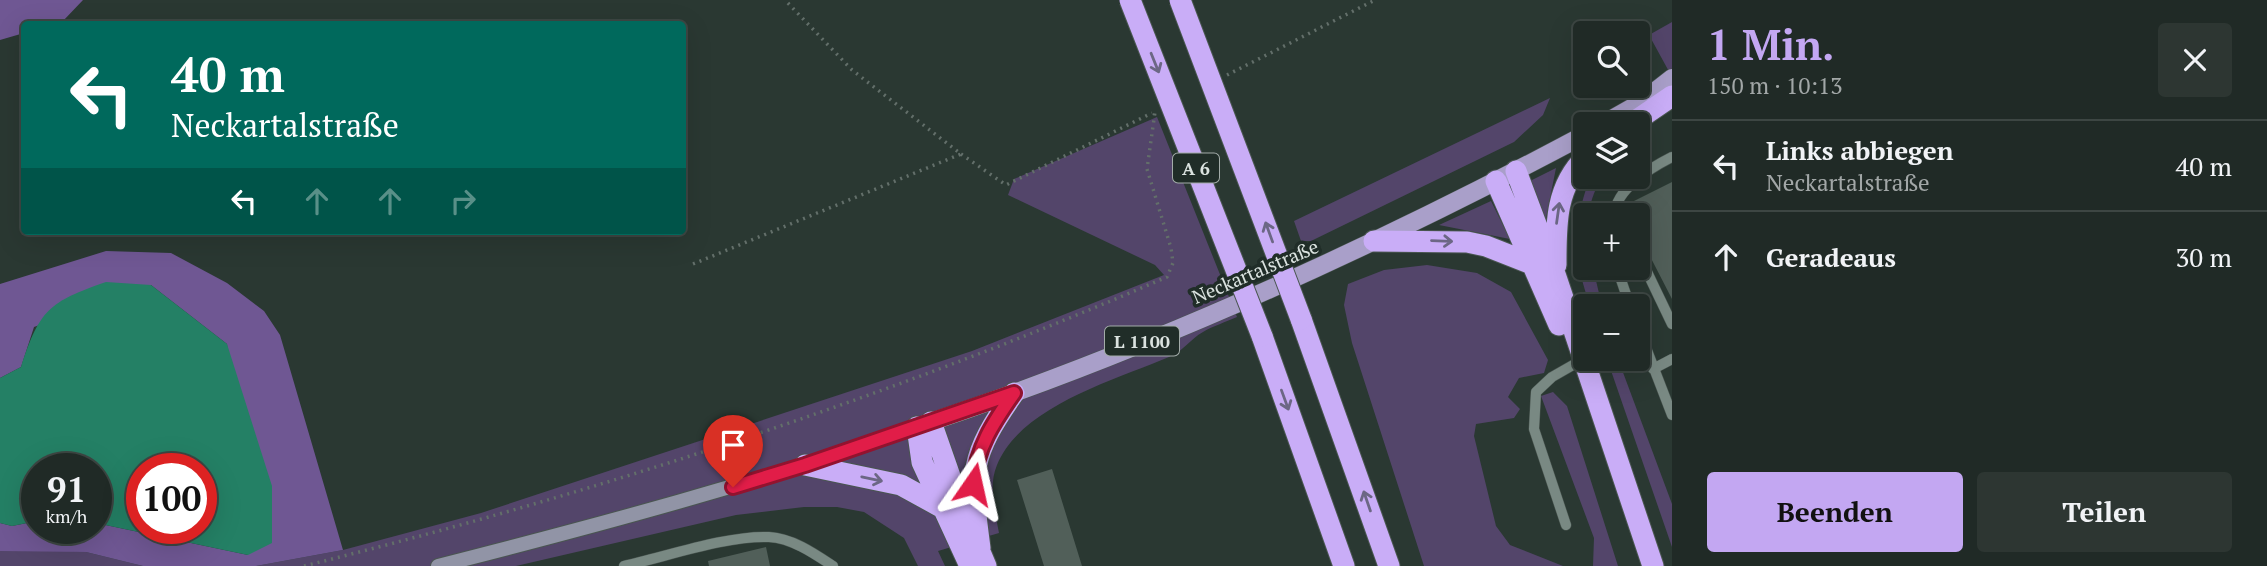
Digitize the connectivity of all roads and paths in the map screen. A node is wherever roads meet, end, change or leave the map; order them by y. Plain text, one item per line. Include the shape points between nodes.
1 (785, 0) edge
2 (1130, 0) edge
3 (1180, 0) edge
4 (1672, 78) edge
5 (1672, 95) edge
6 (1640, 103) junction
7 (1624, 112) edge
8 (1649, 112) edge
9 (1152, 113) dead end
10 (1573, 141) edge
11 (961, 155) junction
12 (1672, 157) edge
13 (1516, 171) junction
14 (1573, 173) edge
15 (1496, 181) junction
16 (1622, 203) edge
17 (1374, 242) junction
18 (693, 264) dead end
19 (1532, 264) junction
20 (1167, 277) dead end
21 (1556, 277) junction
22 (1650, 279) edge
23 (1672, 324) edge
24 (1672, 359) edge
25 (1650, 361) edge
26 (1573, 365) joint
27 (1653, 369) junction
28 (1575, 371) edge
29 (1014, 393) junction
30 (1671, 417) edge
31 (924, 425) junction
32 (805, 465) junction
33 (941, 507) junction
34 (1566, 524) dead end
35 (978, 560) edge
36 (304, 566) edge
37 (438, 566) edge
38 (624, 566) edge
39 (833, 566) edge
40 (1344, 566) edge
41 (1389, 566) edge
42 (1641, 566) edge
43 (1653, 566) edge

1 - 11 path via 852,70
2 -> 40 highway, A 6, bridge via 1262,336
41 -> 3 highway, A 6, bridge
4 - 6 main road
5 - 6 main road
5 - 8 highway
6 - 7 main road
9 - 11 path via 1006,185
10 - 13 main road, Neckartalstraße / L 1100
11 - 18 path
12 - 16 lane via 1642,173
13 - 15 main road, Neckartalstraße / L 1100
13 - 21 highway
21 -> 14 highway via 1556,220
15 - 17 main road, Neckartalstraße / L 1100
15 - 19 highway
17 -> 19 highway via 1467,242
17 - 29 main road, Neckartalstraße / L 1100
19 - 26 highway
20 - 36 path via 972,357 824,409 570,493
21 - 43 highway
22 - 23 lane
24 - 27 lane
25 - 27 lane
26 - 34 lane via 1536,392 1534,418
27 - 30 lane
28 - 42 highway
29 - 31 main road, Neckartalstraße / L 1100
29 - 35 highway via 986,432 975,467
31 - 32 main road, L 1100
31 - 33 highway via 922,463
31 - 35 highway via 959,502
32 -> 33 highway via 901,485
32 - 37 main road, L 1100 via 602,525
33 - 35 highway
38 - 39 lane via 770,537 794,542

